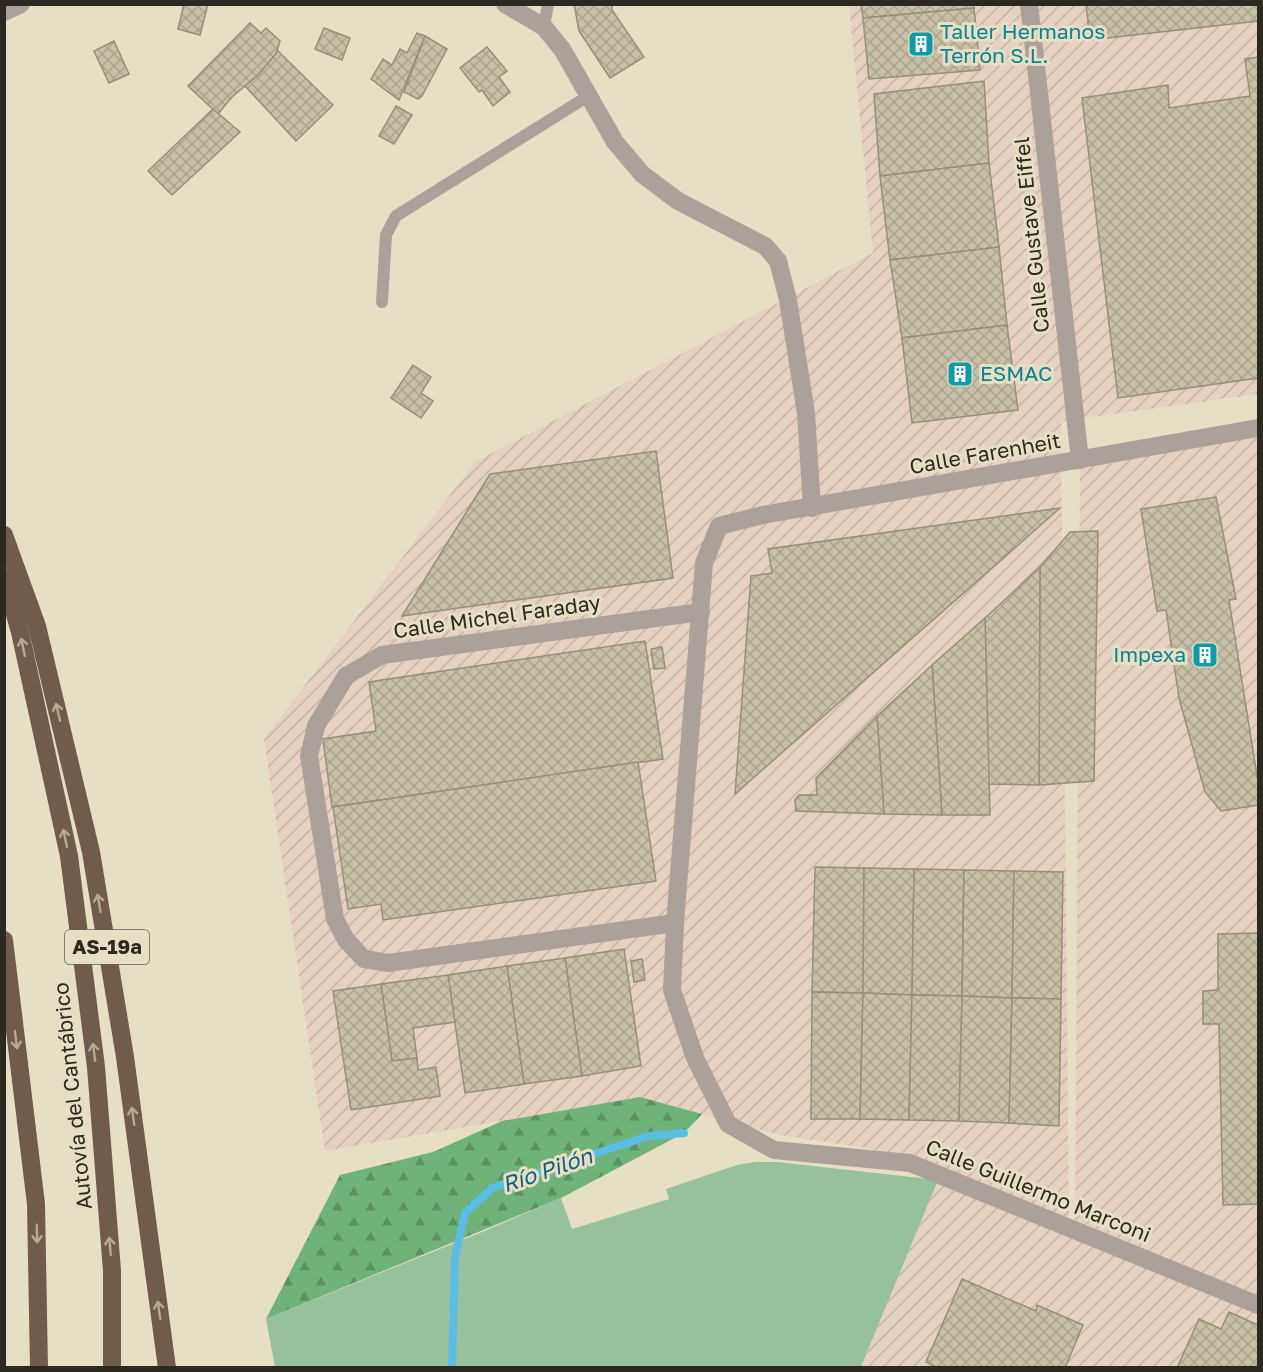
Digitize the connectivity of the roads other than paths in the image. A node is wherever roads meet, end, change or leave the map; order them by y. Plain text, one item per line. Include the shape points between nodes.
1 (21, 4) edge
2 (505, 4) edge
3 (548, 4) edge
4 (1029, 4) edge
5 (4, 12) edge
6 (544, 27) junction
7 (590, 95) junction
8 (382, 302) dead end
9 (1258, 428) edge
10 (1080, 460) junction
11 (812, 508) junction
12 (4, 535) edge
13 (4, 577) edge
14 (701, 612) junction
15 (675, 923) junction
16 (4, 940) edge
17 (1258, 1305) edge
18 (39, 1368) edge
19 (112, 1368) edge
20 (166, 1368) edge

1 - 5 street
2 - 6 street
3 - 6 lane
4 - 10 street, Calle Gustave Eiffel
6 - 7 street
7 - 8 lane via 396,216 386,235
7 - 11 street via 615,142 642,174 678,201 765,246 778,261 806,413
9 - 10 street, Calle Farenheit
10 - 11 street, Calle Farenheit
11 - 14 street, Calle Farenheit via 719,526 704,562
20 -> 12 highway, AS-19a via 125,1057 91,852 37,626
19 -> 13 highway, Autovía del Cantábrico via 112,1271 96,1067 69,856 20,632
14 - 15 street
14 - 15 street, Calle Michel Faraday via 382,655 346,676 316,726 309,756 335,920 346,940 364,959 388,963
15 - 17 street, Calle Guillermo Marconi via 672,990 695,1058 728,1124 774,1150 910,1163
16 -> 18 highway via 36,1204

